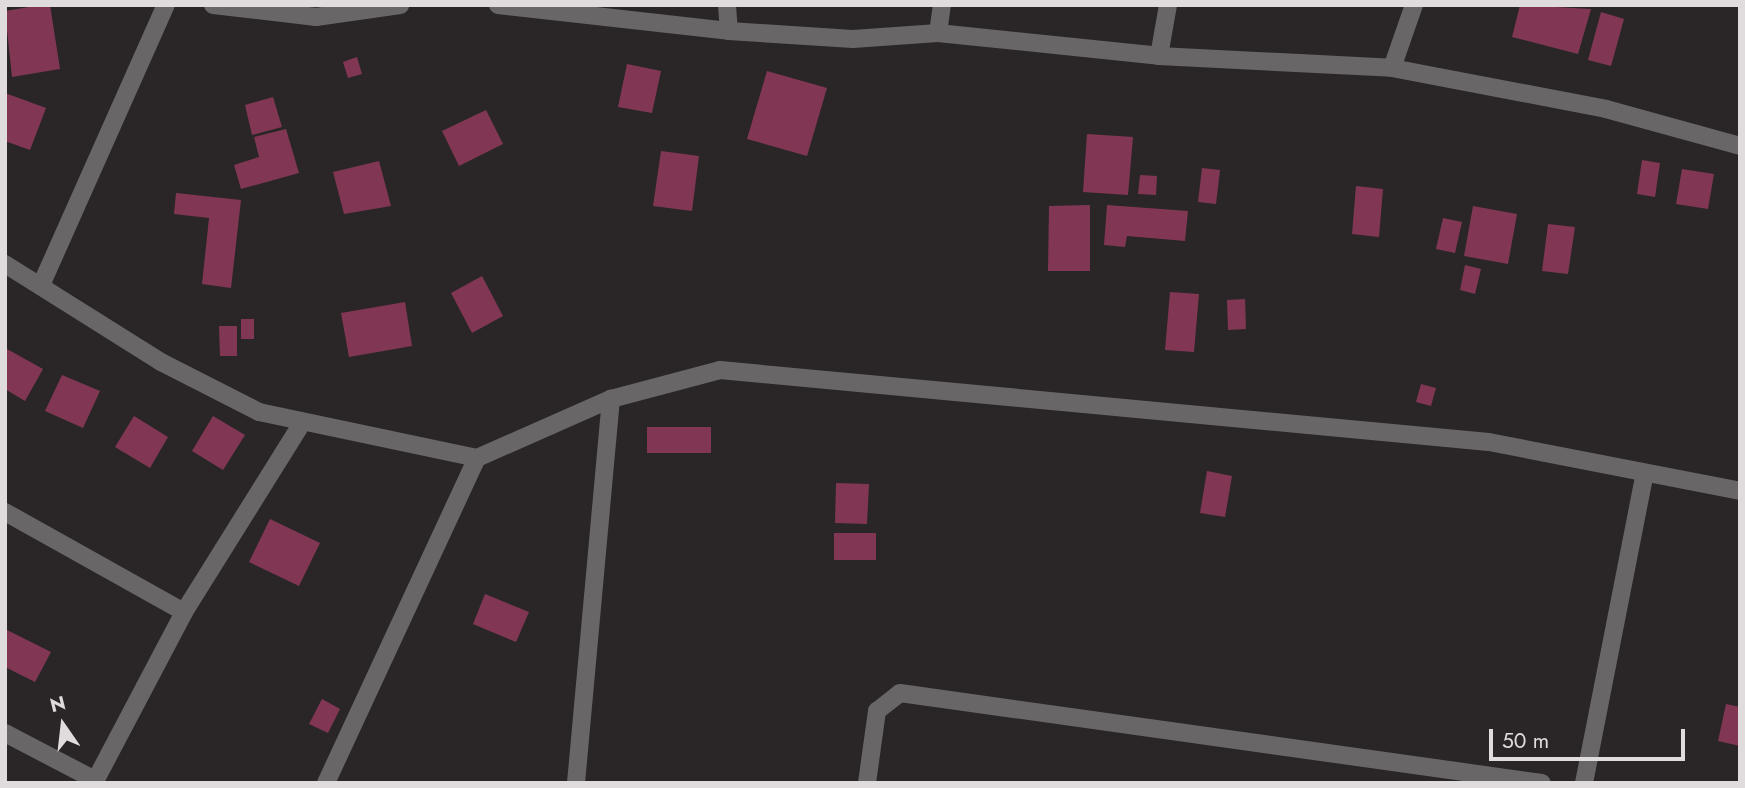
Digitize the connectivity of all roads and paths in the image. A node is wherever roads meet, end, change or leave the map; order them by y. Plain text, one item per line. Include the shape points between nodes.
1 (166, 5) edge
2 (214, 5) edge
3 (400, 5) edge
4 (498, 5) edge
5 (727, 5) edge
6 (942, 5) edge
7 (1168, 5) edge
8 (1414, 5) edge
9 (729, 31) junction
10 (938, 33) junction
11 (1159, 56) junction
12 (1392, 68) junction
13 (1740, 146) edge
14 (5, 264) edge
15 (42, 283) junction
16 (611, 399) junction
17 (301, 425) junction
18 (477, 458) junction
19 (1644, 476) junction
20 (1740, 491) edge
21 (5, 512) edge
22 (184, 612) junction
23 (5, 733) edge
24 (94, 781) edge
25 (326, 783) edge
26 (576, 783) edge
27 (867, 783) edge
28 (1542, 783) edge
29 (1584, 783) edge

1 - 15 street
2 - 3 street via 316,17
4 - 9 street
5 - 9 street
6 - 10 street
7 - 11 street
8 - 12 street
9 - 10 street via 853,39
10 - 11 street
11 - 12 street
12 - 13 street via 1606,109
14 - 15 street
15 - 17 street via 161,362
16 - 18 street
16 - 19 street via 720,370 1489,442
16 - 26 street
17 - 18 street
17 - 22 street
18 - 25 street
19 - 20 street
19 - 29 street
21 - 22 street
22 - 24 street
23 - 24 street
27 - 28 street via 877,711 900,693

